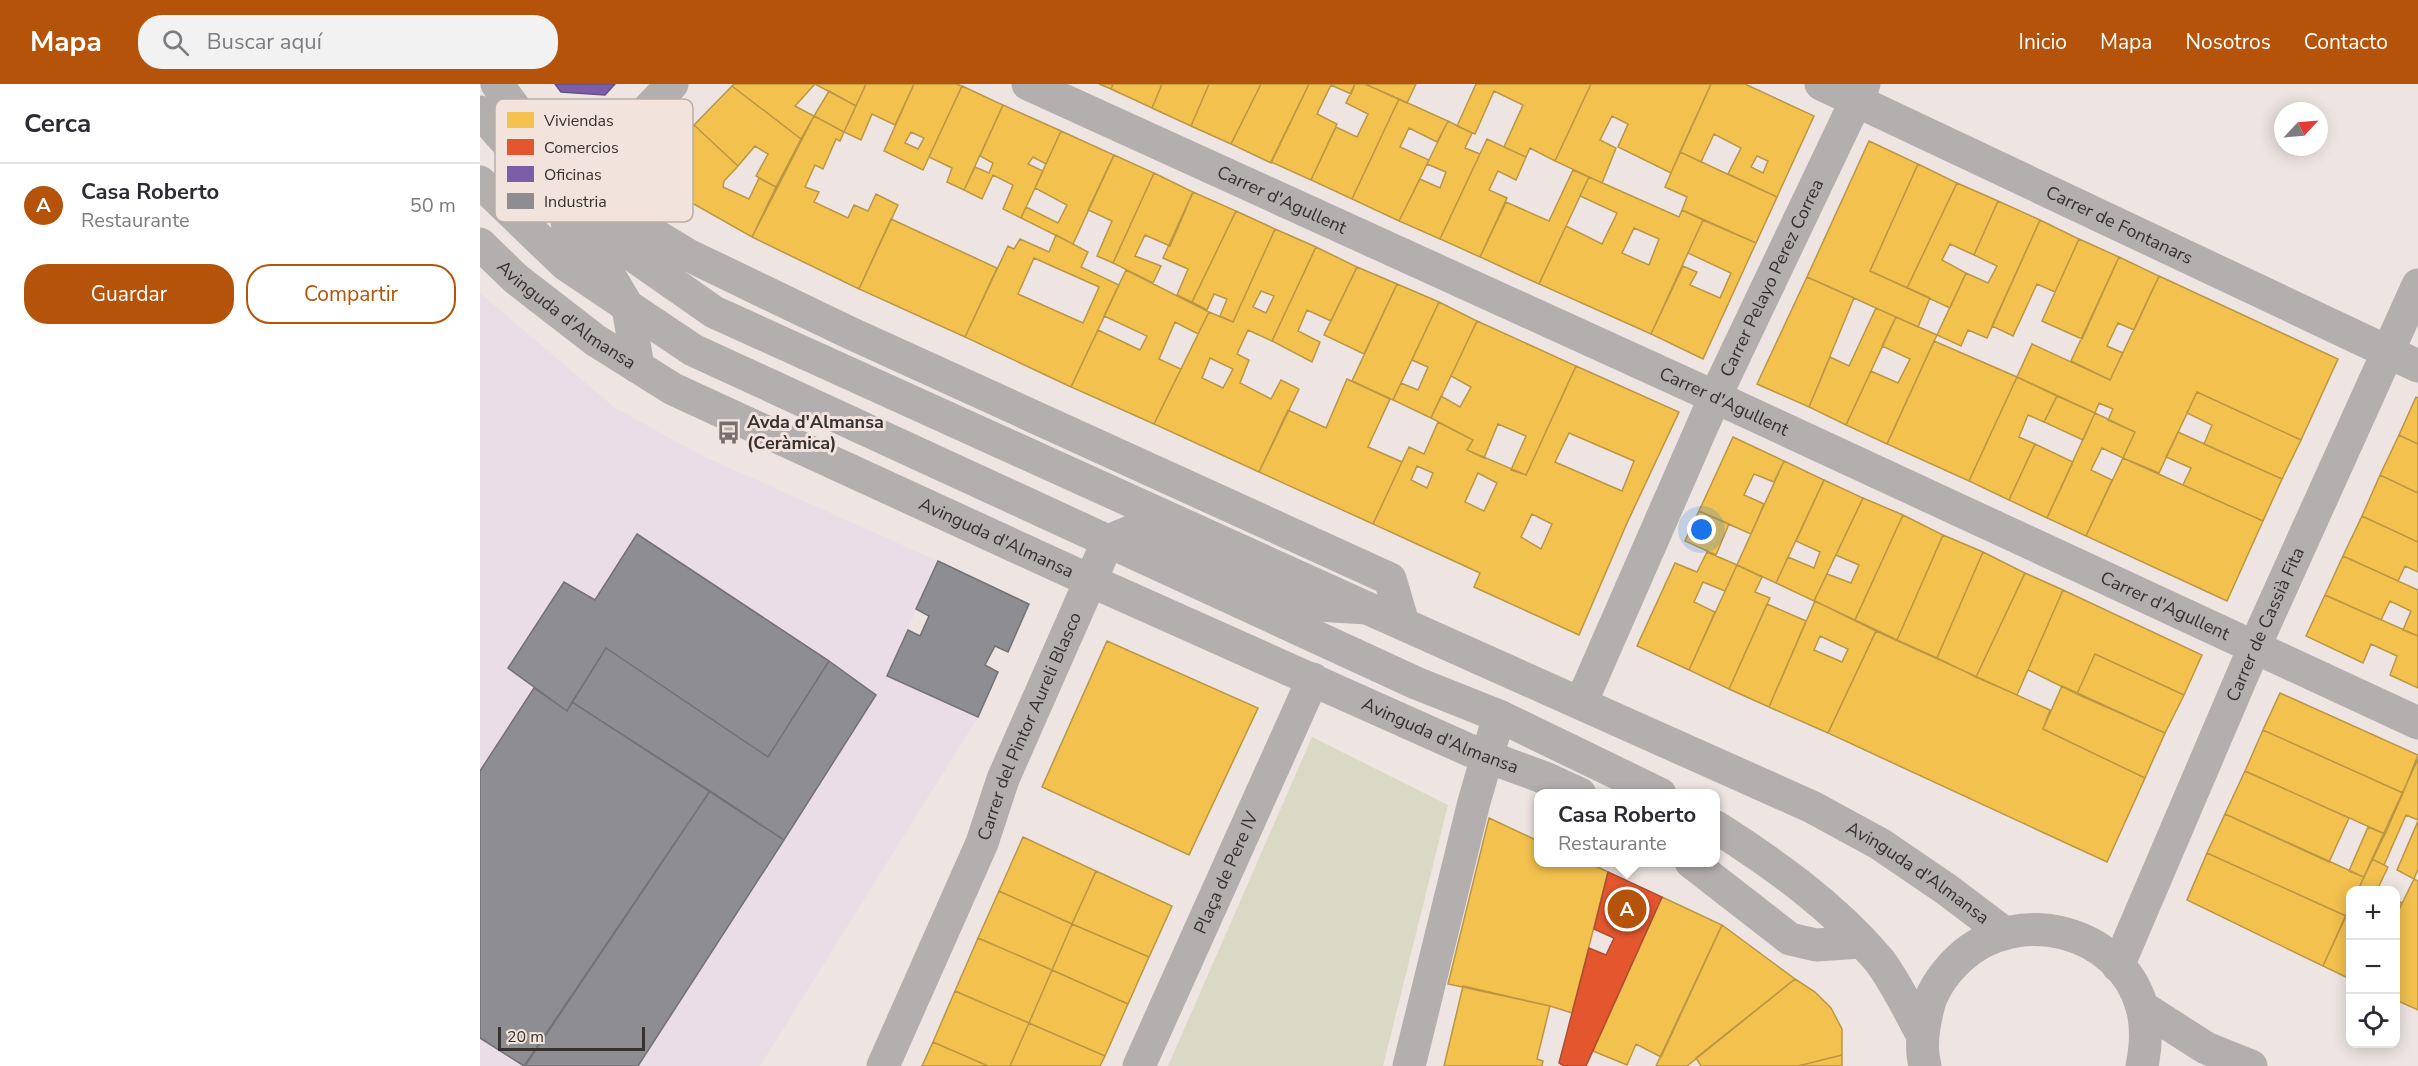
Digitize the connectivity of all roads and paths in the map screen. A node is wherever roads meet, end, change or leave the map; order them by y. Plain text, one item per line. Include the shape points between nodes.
1 (497, 84) edge
2 (672, 84) edge
3 (1028, 84) edge
4 (1821, 84) edge
5 (1861, 92) edge
6 (508, 99) edge
7 (658, 99) edge
8 (480, 112) edge
9 (495, 129) edge
10 (480, 182) edge
11 (495, 196) edge
12 (521, 222) edge
13 (571, 222) edge
14 (597, 222) edge
15 (633, 222) edge
16 (480, 244) edge
17 (2418, 285) edge
18 (628, 307) junction
19 (556, 309) junction
20 (2387, 352) junction
21 (2418, 366) edge
22 (639, 367) junction
23 (1715, 397) junction
24 (1108, 542) junction
25 (1092, 581) junction
26 (1367, 608) junction
27 (1403, 623) junction
28 (2254, 648) junction
29 (1313, 679) junction
30 (1581, 703) junction
31 (1499, 716) junction
32 (2418, 723) edge
33 (1488, 758) junction
34 (1545, 778) junction
35 (1569, 789) edge
36 (1650, 789) edge
37 (1720, 830) edge
38 (1697, 867) edge
39 (2003, 932) junction
40 (1861, 942) junction
41 (2118, 966) junction
42 (2142, 1007) junction
43 (1922, 1034) junction
44 (883, 1066) edge
45 (1139, 1066) edge
46 (1409, 1066) edge
47 (1925, 1066) edge
48 (2142, 1066) edge
49 (2251, 1066) edge

1 - 6 street, Avinguda d'Almansa
2 - 7 street
3 - 23 street, Carrer d'Agullent
4 - 5 street, Carrer de Fontanars
5 - 20 street, Carrer de Fontanars
5 - 23 street, Carrer Pelayo Perez Correa
8 - 9 street, Avinguda d'Almansa
10 - 11 street, Avinguda d'Almansa
12 - 18 street, Avinguda d'Almansa via 565,264
13 - 18 street via 570,243 608,273
14 - 26 street, Avinguda d'Almansa via 608,238 714,312
15 - 27 street, Avinguda d'Almansa via 688,255 848,332 1390,579
16 - 19 street, Avinguda d'Almansa via 515,278
17 - 20 street, Carrer de Cassià Fita
18 - 19 street via 595,315
18 - 22 street
18 - 24 street, Avinguda d'Almansa via 693,350
19 - 22 street, Avinguda d'Almansa via 595,340
20 - 21 street, Carrer de Fontanars
20 - 28 street, Carrer de Cassià Fita
22 - 25 street, Avinguda d'Almansa via 673,389
23 - 28 street, Carrer d'Agullent
23 - 30 street, Carrer Pelayo Perez Correa
24 - 25 street, Carrer del Pintor Aureli Blasco
24 - 26 street via 1142,527 1317,605
24 - 31 street, Avinguda d'Almansa via 1416,683
25 - 29 street, Avinguda d'Almansa
25 - 44 street, Carrer del Pintor Aureli Blasco via 1003,779 982,843
26 - 27 street, Avinguda d'Almansa
27 - 30 street, Avinguda d'Almansa
28 - 32 street, Carrer d'Agullent
28 - 41 street, Carrer de Cassià Fita
29 - 33 street, Avinguda d'Almansa
29 - 45 street, Plaça de Pere IV
30 - 39 street, Avinguda d'Almansa via 1822,812 1880,844
31 - 33 street
31 - 34 street, Avinguda d'Almansa
31 - 36 street, Avinguda d'Almansa
33 - 34 street, Avinguda d'Almansa
33 - 46 street
34 - 35 street, Avinguda d'Almansa
37 - 40 street via 1788,877
38 - 40 street via 1790,939 1816,945
39 - 41 street via 2034,928 2066,932 2095,945
39 - 43 street via 1971,947 1946,971 1929,1000
40 - 43 street via 1879,961
41 - 42 street
42 - 48 street via 2146,1046
42 - 49 street via 2206,1048
43 - 47 street

